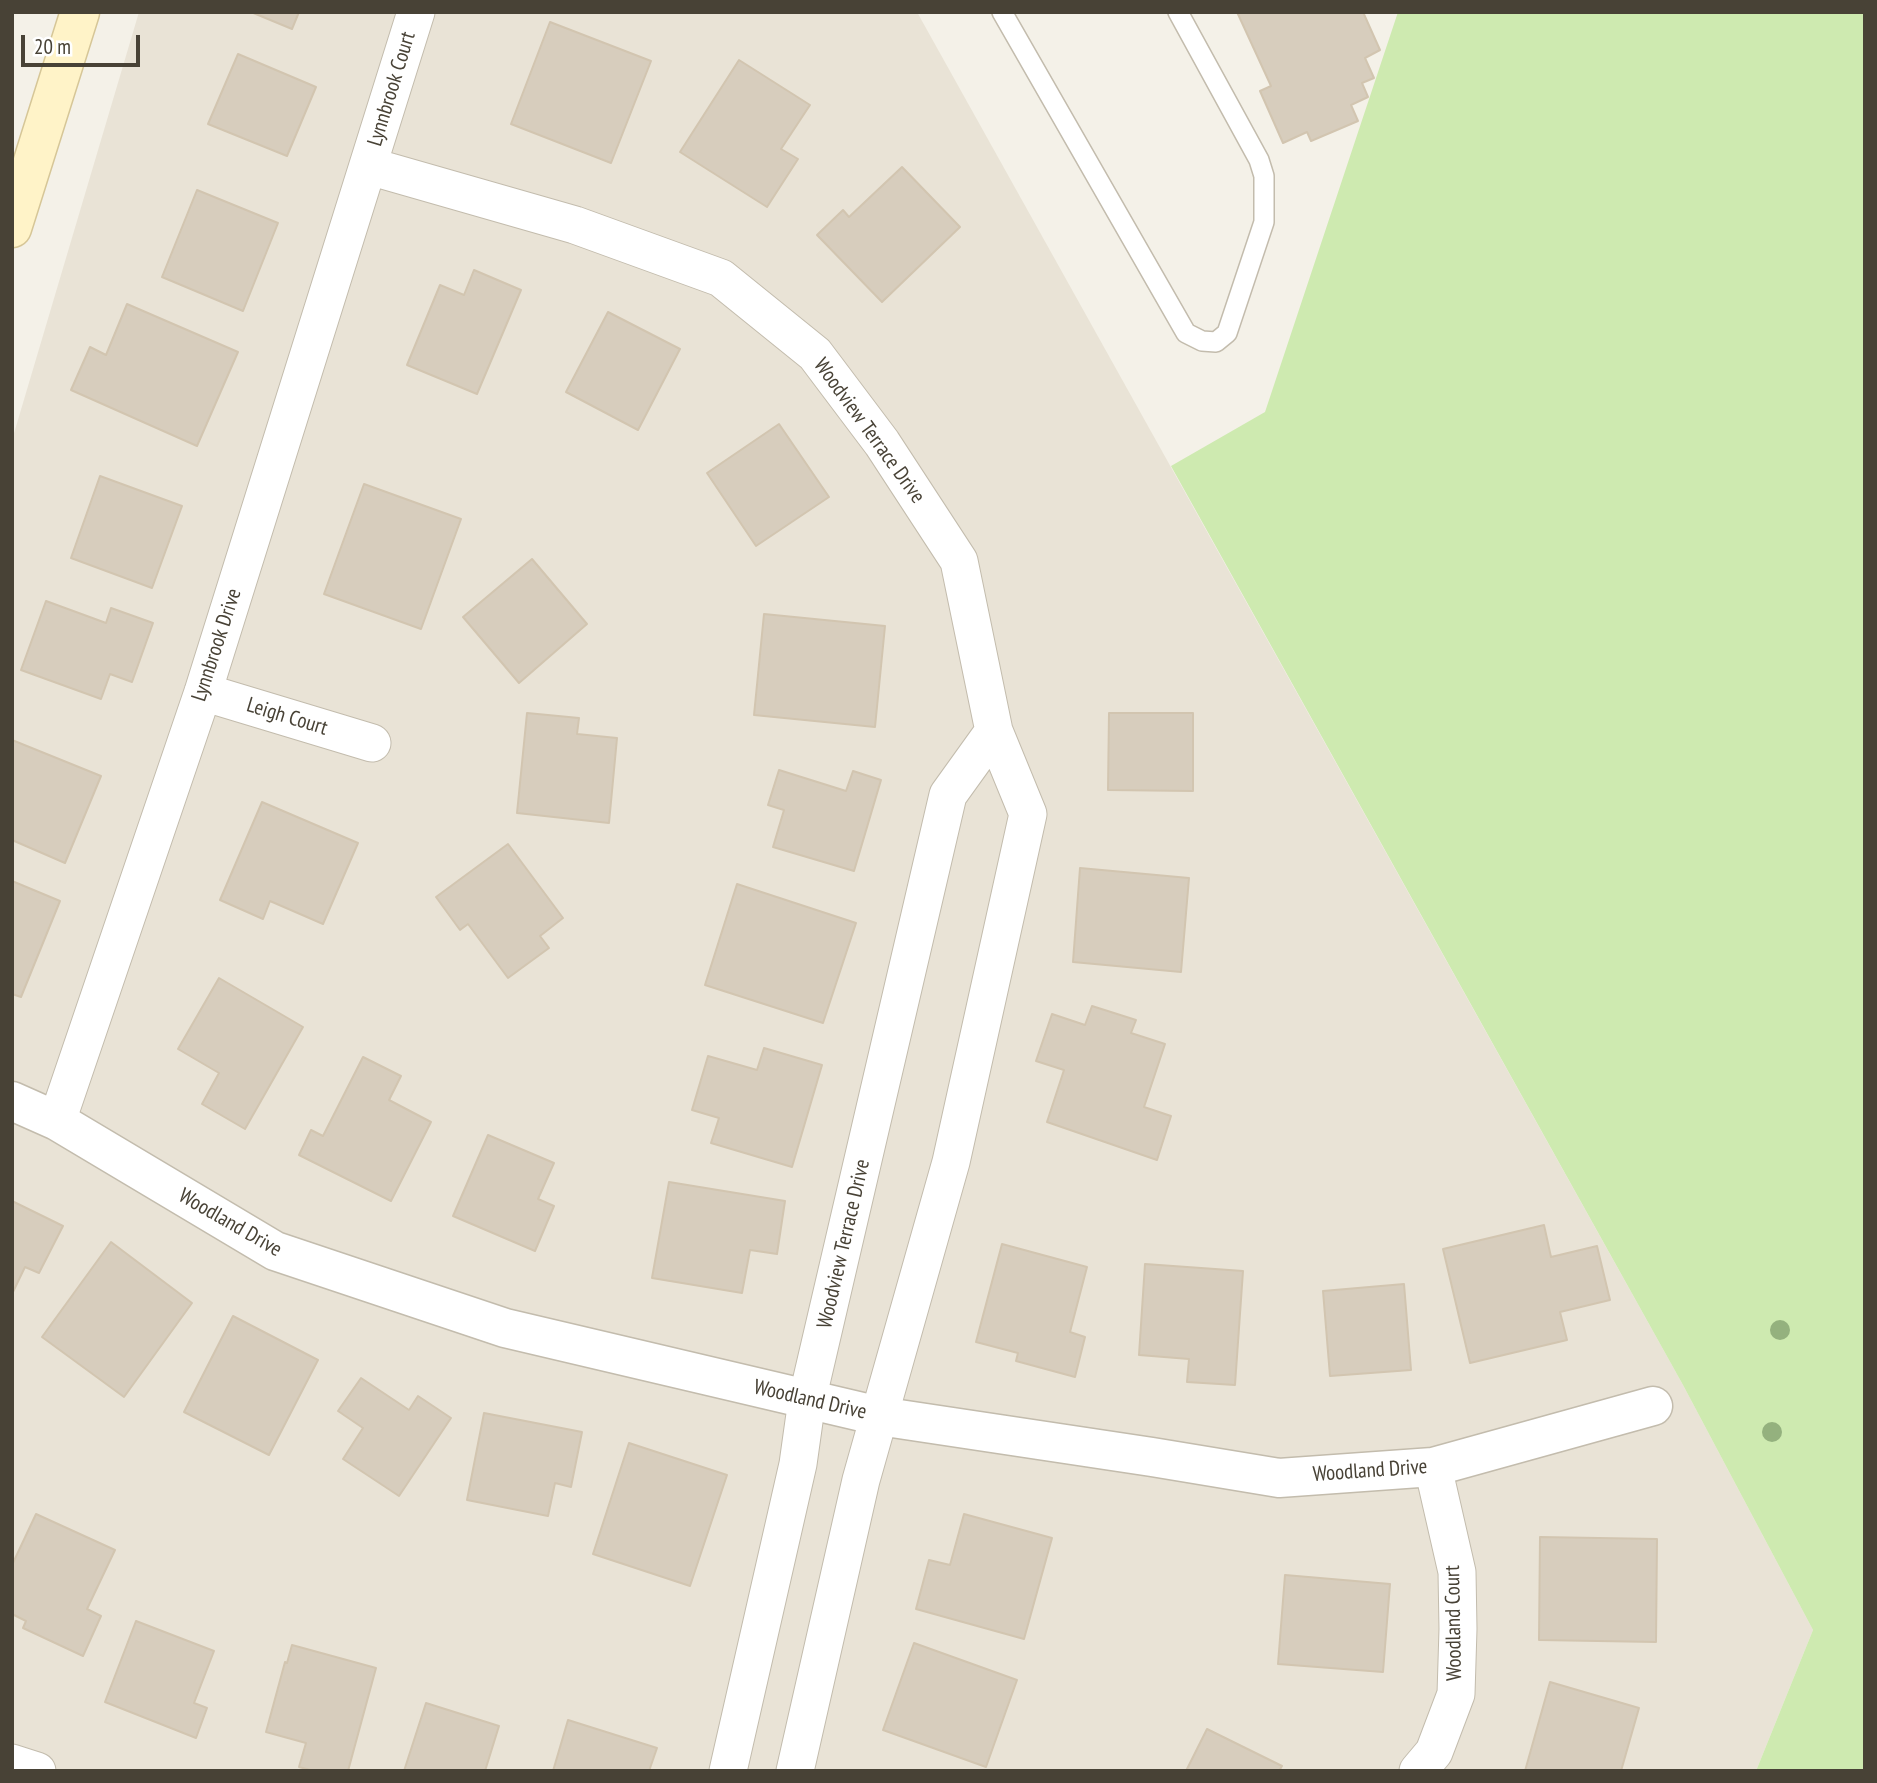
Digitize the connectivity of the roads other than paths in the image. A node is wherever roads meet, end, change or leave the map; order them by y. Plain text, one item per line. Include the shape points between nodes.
1 (80, 12) edge
2 (416, 12) edge
3 (1002, 12) edge
4 (1178, 12) edge
5 (369, 166) junction
6 (12, 229) edge
7 (203, 692) junction
8 (994, 731) junction
9 (372, 743) dead end
10 (12, 1101) edge
11 (57, 1121) junction
12 (807, 1399) junction
13 (1653, 1406) dead end
14 (879, 1416) junction
15 (1433, 1467) junction
16 (12, 1763) edge
17 (37, 1771) edge
18 (728, 1771) edge
19 (795, 1771) edge
20 (1418, 1771) edge

1 - 6 main road
2 - 5 street, Lynnbrook Court
3 - 4 lane via 1186,333 1216,342 1227,333 1264,222 1264,176
5 - 7 street, Lynnbrook Drive
5 - 8 street, Woodview Terrace Drive via 575,225 721,278 815,354 882,443 959,561
7 - 9 street, Leigh Court
7 - 11 street, Lynnbrook Drive
8 - 12 street, Woodview Terrace Drive via 948,795
8 - 14 street, Woodview Terrace Drive via 1028,814 951,1162
10 - 11 street, Woodland Drive
11 - 12 street, Woodland Drive via 275,1251 505,1328
12 - 14 street, Woodland Drive
12 - 18 street, Woodview Terrace Drive via 797,1464
13 - 15 street, Woodland Drive
14 - 15 street, Woodland Drive via 1279,1478
14 - 19 street, Woodview Terrace Drive
15 - 20 street, Woodland Court via 1457,1572 1456,1694 1434,1752
16 - 17 street

